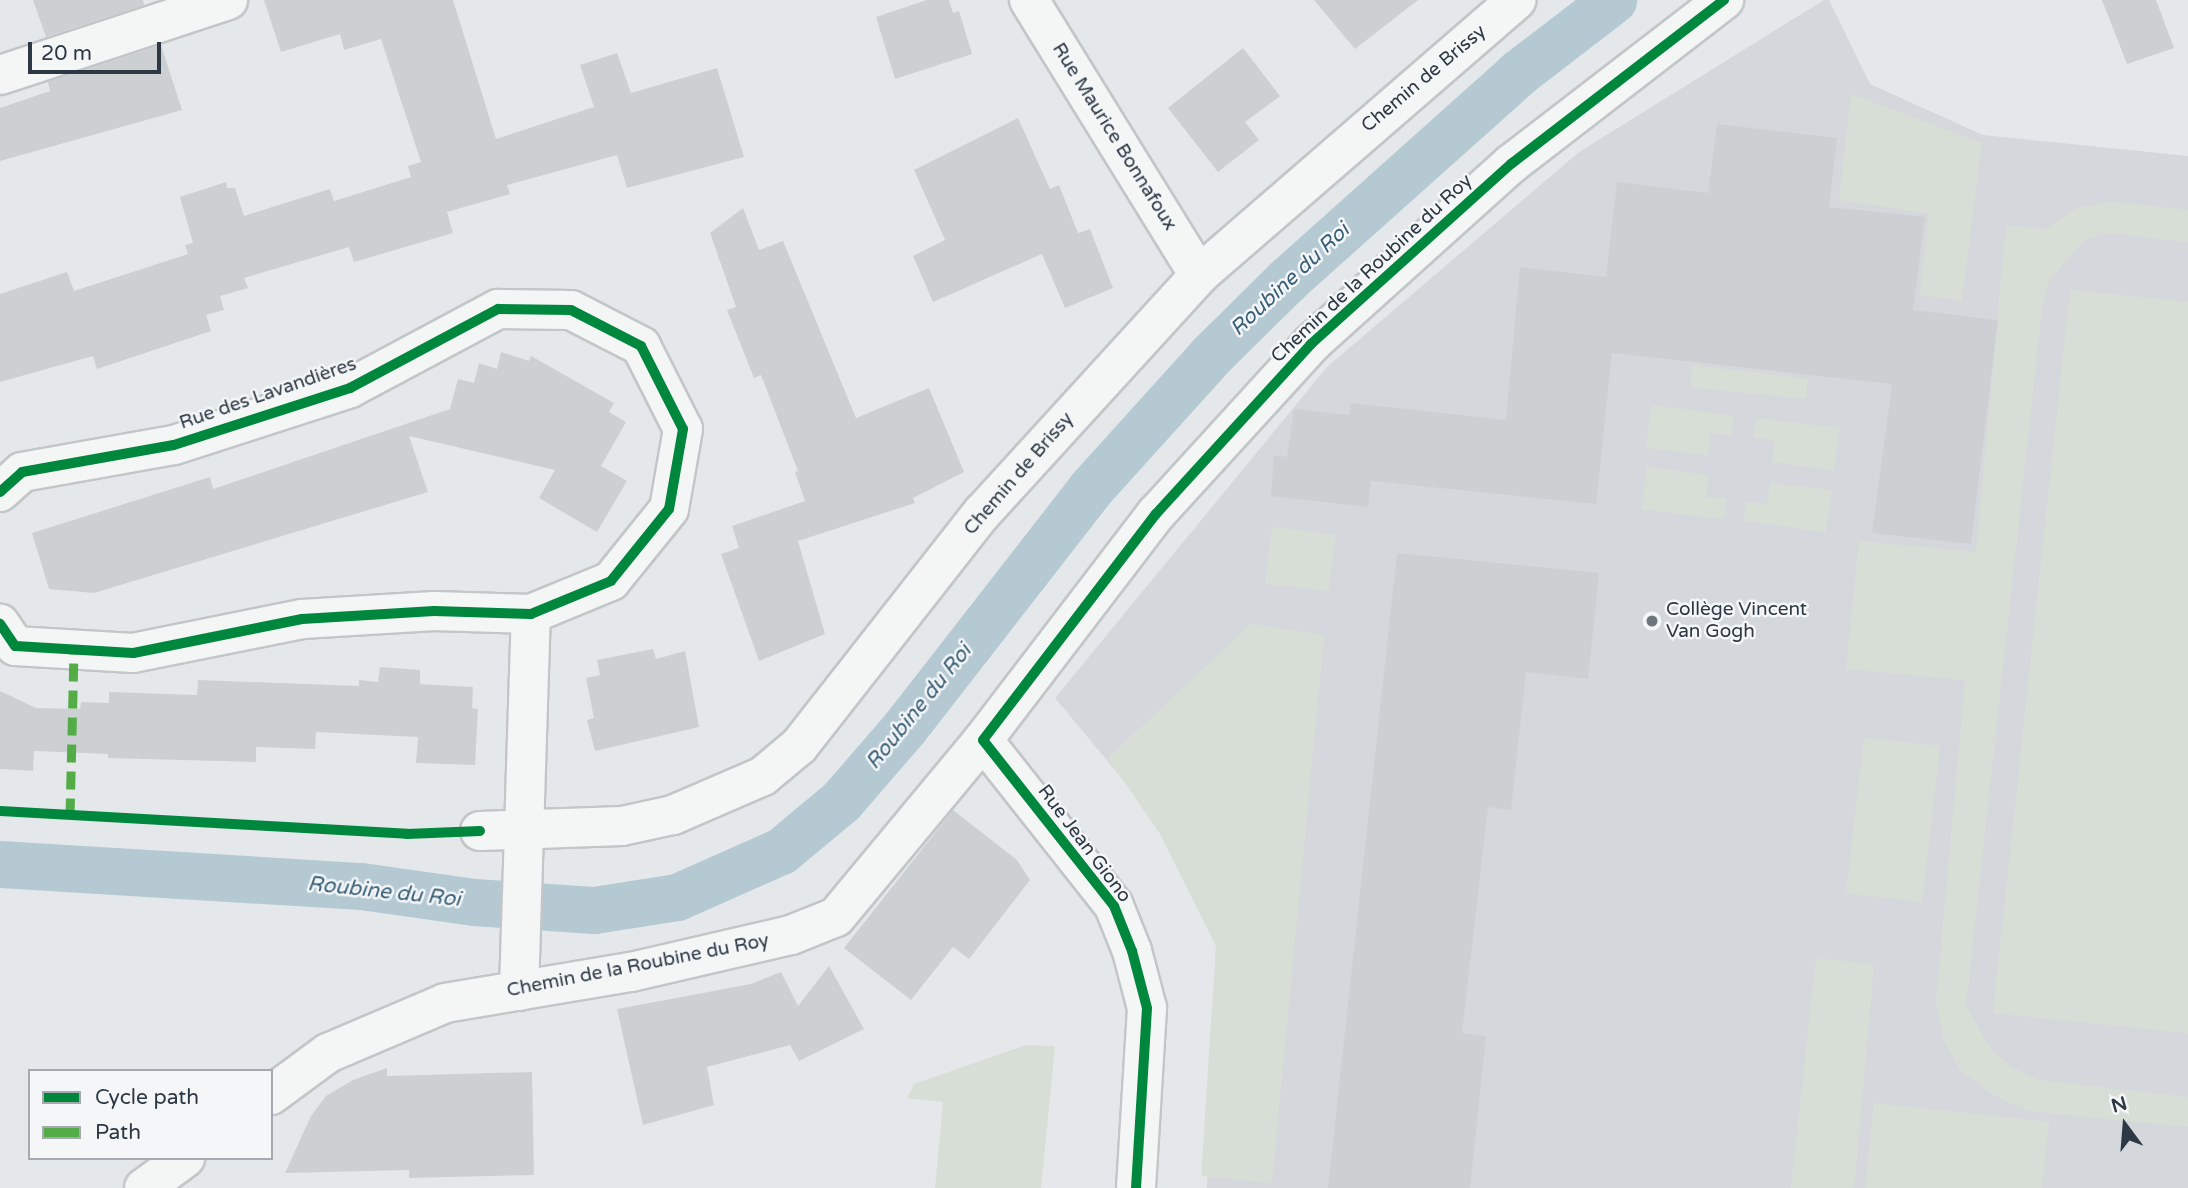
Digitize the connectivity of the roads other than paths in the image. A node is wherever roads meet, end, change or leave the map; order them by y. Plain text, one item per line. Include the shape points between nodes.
1 (228, 0) edge
2 (1029, 0) edge
3 (1517, 0) edge
4 (1724, 0) edge
5 (0, 75) edge
6 (1199, 275) junction
7 (0, 492) edge
8 (531, 614) junction
9 (0, 624) edge
10 (983, 740) junction
11 (480, 831) dead end
12 (525, 839) junction
13 (520, 973) junction
14 (273, 1094) edge
15 (182, 1160) edge
16 (144, 1188) edge
17 (1136, 1188) edge

1 - 5 street
2 - 6 street, Rue Maurice Bonnafoux
3 - 6 street, Chemin de Brissy
4 - 10 street, Chemin de la Roubine du Roy via 1511,163 1311,344 1156,514
6 - 12 street, Chemin de Brissy via 982,513 799,747 763,776 673,815
7 - 8 street, Rue des Lavandières via 22,472 174,445 351,388 498,309 571,310 641,346 683,429 669,509 611,581
8 - 9 street, Rue des Lavandières via 434,611 302,619 133,653 15,646
8 - 12 street
10 - 13 street, Chemin de la Roubine du Roy via 836,917 791,935 631,972
10 - 17 street, Rue Jean Giono via 1114,906 1132,951 1147,1008
11 - 12 street, Chemin de Brissy
12 - 13 street
13 - 14 street, Chemin de la Roubine du Roy via 327,1053
15 - 16 street

